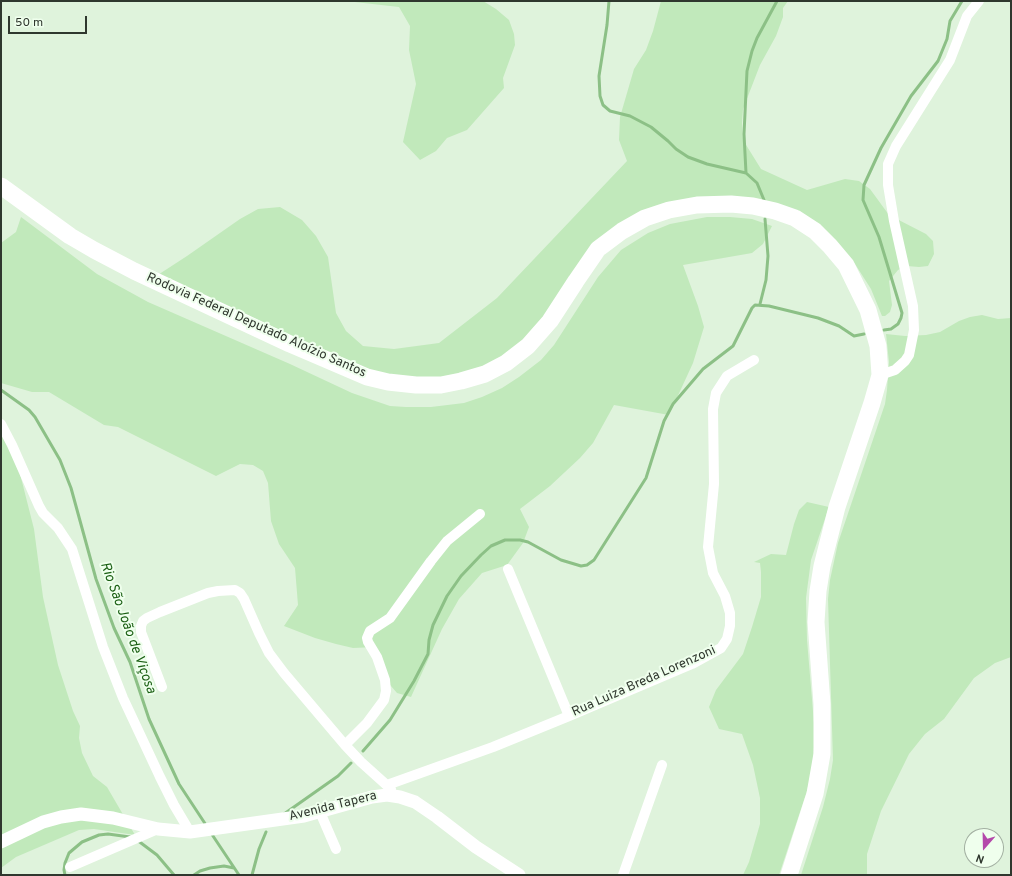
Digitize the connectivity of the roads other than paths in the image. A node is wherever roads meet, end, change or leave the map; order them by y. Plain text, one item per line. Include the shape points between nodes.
1 (979, 1) edge
2 (1, 186) edge
3 (754, 360) dead end
4 (880, 374) junction
5 (1, 424) edge
6 (480, 514) dead end
7 (508, 569) dead end
8 (162, 687) dead end
9 (569, 716) junction
10 (344, 745) junction
11 (662, 765) dead end
12 (387, 785) junction
13 (400, 797) junction
14 (320, 812) junction
15 (158, 829) junction
16 (194, 832) junction
17 (1, 842) edge
18 (336, 848) dead end
19 (70, 867) dead end
20 (519, 875) edge
21 (624, 875) edge
22 (789, 875) edge

1 - 4 street via 968,16 950,60 896,146 888,164 888,185 913,306 914,330 909,355 905,361 895,370
2 - 4 highway, Rodovia Federal Deputado Aloízio Santos via 70,236 134,270 361,375 388,382 416,385 441,385 461,381 485,374 506,363 528,346 550,321 598,250 622,231 645,218 697,205 753,206 795,218 815,231 846,265 868,310 878,346
3 - 9 street, Rua Luiza Breda Lorenzoni via 727,376 716,393 713,409 714,484 708,547 713,573 725,596 730,613 727,639 721,648 692,664
4 - 22 highway, Rodovia Federal Deputado Aloízio Santos via 837,507 822,566 816,622 822,704 822,754 815,794
5 - 16 street via 39,506 72,549 103,647 123,698 160,776
6 - 10 street via 447,542 430,561 390,618 368,634 368,642 384,674 386,691 384,700 367,723
7 - 9 street
8 - 10 street via 141,632 143,621 208,593 234,590 244,599 269,653
9 - 12 street, Rua Luiza Breda Lorenzoni via 493,747
10 - 12 street
11 - 21 street
12 - 13 street
13 - 14 street, Avenida Tapera via 372,797
13 - 20 street, Avenida Tapera via 426,809 476,847
14 - 16 street, Avenida Tapera
14 - 18 street
15 - 16 street, Avenida Tapera
15 - 17 street, Avenida Tapera via 113,818 82,814 43,822
15 - 19 street

